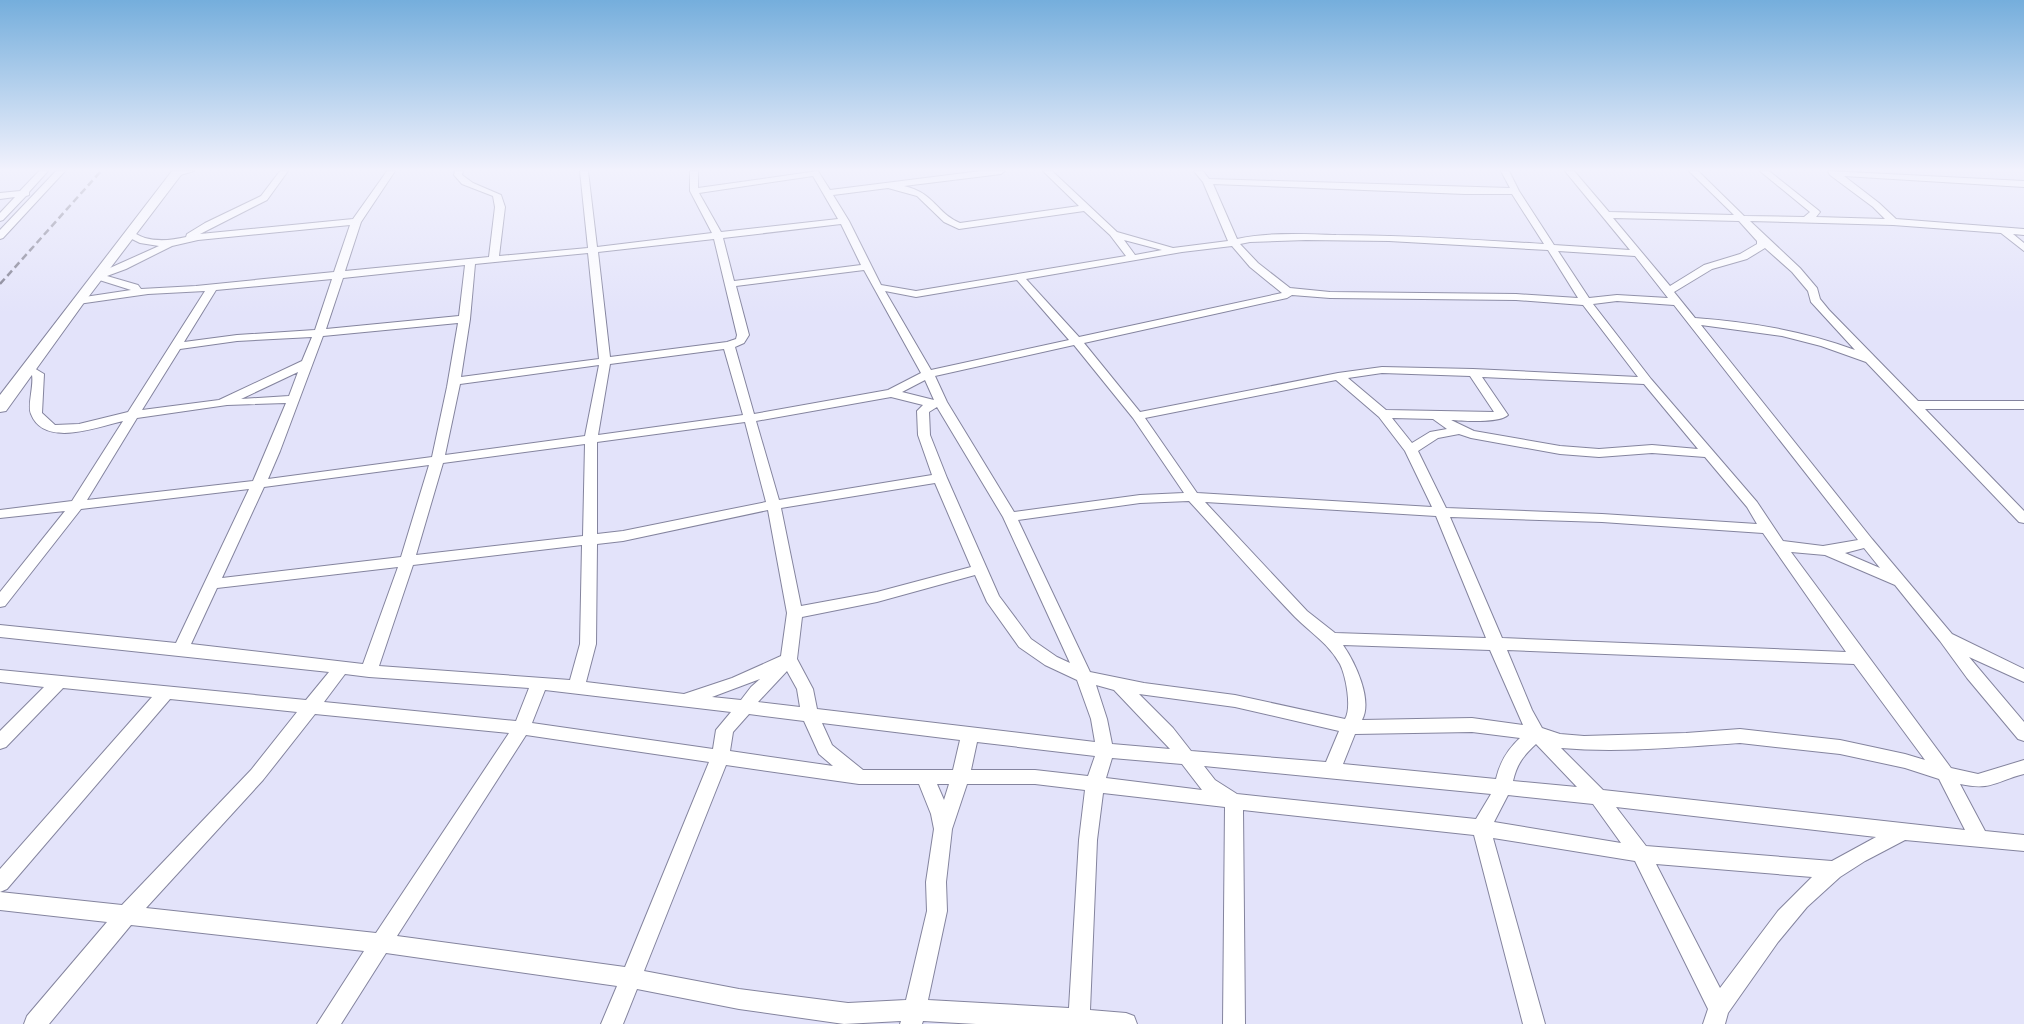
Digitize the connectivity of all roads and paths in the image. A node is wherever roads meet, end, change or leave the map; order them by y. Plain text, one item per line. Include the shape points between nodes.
1 (16, 219) edge
2 (142, 219) edge
3 (221, 219) edge
4 (358, 219) edge
5 (499, 219) edge
6 (589, 219) edge
7 (708, 219) edge
8 (946, 219) edge
9 (1010, 219) edge
10 (1098, 219) edge
11 (1223, 219) edge
12 (1532, 219) edge
13 (1610, 219) edge
14 (1742, 219) edge
15 (1766, 219) edge
16 (1841, 219) edge
17 (1890, 219) edge
18 (1805, 220) joint
19 (844, 221) joint
20 (1850, 221) junction
21 (356, 222) junction
22 (1893, 222) junction
23 (2003, 230) junction
24 (2024, 232) edge
25 (1113, 233) junction
26 (129, 234) junction
27 (0, 236) edge
28 (718, 236) junction
29 (1762, 240) junction
30 (182, 241) junction
31 (1234, 243) junction
32 (170, 244) junction
33 (1551, 247) junction
34 (2024, 248) edge
35 (1182, 249) junction
36 (593, 250) junction
37 (1638, 253) junction
38 (1133, 258) junction
39 (494, 260) junction
40 (470, 262) junction
41 (867, 267) junction
42 (339, 274) junction
43 (97, 276) junction
44 (1018, 277) junction
45 (731, 284) junction
46 (213, 287) junction
47 (877, 287) junction
48 (1286, 291) junction
49 (1668, 291) junction
50 (138, 292) junction
51 (916, 294) junction
52 (78, 301) junction
53 (1586, 302) junction
54 (1678, 302) junction
55 (897, 306) junction
56 (465, 319) junction
57 (1692, 320) junction
58 (319, 333) junction
59 (1077, 342) junction
60 (729, 345) junction
61 (177, 346) junction
62 (1873, 361) junction
63 (605, 362) junction
64 (306, 364) junction
65 (29, 368) junction
66 (1472, 372) junction
67 (928, 374) junction
68 (1338, 376) junction
69 (454, 381) junction
70 (1647, 382) junction
71 (891, 393) junction
72 (293, 399) junction
73 (222, 403) junction
74 (937, 403) junction
75 (1916, 405) junction
76 (2024, 405) edge
77 (0, 407) edge
78 (1383, 414) junction
79 (1434, 414) junction
80 (133, 415) junction
81 (1137, 416) junction
82 (750, 418) junction
83 (1460, 430) junction
84 (591, 439) junction
85 (1411, 450) junction
86 (1710, 454) junction
87 (437, 461) junction
88 (940, 478) junction
89 (259, 484) junction
90 (1193, 497) junction
91 (774, 505) junction
92 (76, 506) junction
93 (1441, 512) junction
94 (0, 514) edge
95 (1010, 517) junction
96 (2024, 519) edge
97 (1767, 529) junction
98 (590, 540) junction
99 (1867, 542) junction
100 (1778, 545) junction
101 (1828, 552) junction
102 (406, 561) junction
103 (980, 569) junction
104 (1901, 582) junction
105 (211, 584) junction
106 (0, 602) edge
107 (796, 613) junction
108 (0, 631) edge
109 (1946, 637) junction
110 (1331, 639) junction
111 (1495, 642) junction
112 (182, 649) junction
113 (1859, 658) junction
114 (789, 659) junction
115 (341, 668) junction
116 (369, 670) junction
117 (0, 676) edge
118 (1084, 676) junction
119 (2024, 676) edge
120 (58, 683) junction
121 (539, 683) junction
122 (1118, 684) junction
123 (576, 687) junction
124 (167, 692) junction
125 (685, 700) junction
126 (309, 706) junction
127 (745, 707) junction
128 (810, 714) junction
129 (1349, 727) junction
130 (522, 728) junction
131 (1536, 733) junction
132 (970, 734) junction
133 (2024, 734) edge
134 (0, 742) edge
135 (1105, 750) junction
136 (1186, 757) junction
137 (720, 758) junction
138 (2024, 767) edge
139 (1332, 770) junction
140 (1945, 774) junction
141 (859, 777) junction
142 (960, 777) junction
143 (926, 778) junction
144 (1095, 784) junction
145 (1503, 788) junction
146 (1598, 797) junction
147 (1234, 802) junction
148 (1480, 828) junction
149 (943, 829) junction
150 (1903, 832) junction
151 (1980, 838) junction
152 (2024, 844) edge
153 (1641, 854) junction
154 (1835, 870) junction
155 (0, 883) edge
156 (0, 901) edge
157 (126, 915) junction
158 (381, 943) junction
159 (630, 978) junction
160 (1716, 1016) edge
161 (912, 1017) edge
162 (1079, 1021) edge
163 (35, 1024) edge
164 (328, 1024) edge
165 (612, 1024) edge
166 (1126, 1024) edge
167 (1234, 1024) edge
168 (1534, 1024) edge

1 - 27 street
2 - 26 street
3 - 30 street
4 - 21 street
5 - 39 street
6 - 36 street
7 - 28 street
8 - 9 street via 959,226
10 - 25 street
11 - 31 street
12 - 33 street
13 - 37 street
14 - 29 street
15 - 18 street
16 - 20 street
17 - 22 street
18 - 20 street
19 - 28 street
19 - 41 street
20 - 22 street
21 - 30 street
21 - 42 street
22 - 23 street
23 - 24 street
23 - 34 street
25 - 35 street via 1149,244
25 - 38 street
26 - 32 street via 143,240
26 - 43 street
28 - 36 street
28 - 45 street
29 - 49 street via 1758,250 1708,267
29 - 62 street via 1796,270 1813,290 1815,300 1825,312
30 - 32 street
31 - 33 street via 1257,238 1344,237
31 - 35 street
31 - 48 street via 1254,266
32 - 43 street
33 - 37 street
33 - 53 street
35 - 38 street
36 - 39 street
36 - 63 street
37 - 49 street
38 - 44 street
39 - 40 street
40 - 42 street
40 - 56 street
41 - 45 street
41 - 47 street
42 - 46 street
42 - 58 street
43 - 50 street via 134,287
43 - 52 street
44 - 51 street
44 - 59 street
45 - 60 street via 742,335 740,341
46 - 50 street
46 - 61 street
47 - 51 street
47 - 55 street
48 - 53 street
48 - 59 street via 1287,295
49 - 54 street
50 - 52 street
51 - 55 street
52 - 65 street
53 - 54 street via 1617,298
53 - 70 street
54 - 57 street
55 - 67 street
56 - 58 street
56 - 69 street
57 - 62 street via 1794,334
57 - 99 street
58 - 61 street
58 - 64 street
59 - 67 street
59 - 81 street
60 - 63 street
60 - 82 street
61 - 80 street
62 - 75 street
63 - 69 street
63 - 84 street
64 - 72 street
64 - 73 street
65 - 77 street
65 - 80 street via 38,374 36,413 51,428 79,428
66 - 68 street via 1382,370
66 - 70 street
66 - 79 street via 1502,415
67 - 71 street
67 - 74 street
68 - 78 street
68 - 81 street
69 - 87 street
70 - 86 street
71 - 74 street
71 - 82 street
72 - 73 street
72 - 89 street
73 - 80 street
74 - 88 street via 923,411 922,417 924,435
74 - 95 street
75 - 76 street
75 - 96 street
78 - 79 street
78 - 85 street
79 - 83 street
80 - 92 street
81 - 90 street
82 - 84 street
82 - 91 street
83 - 85 street via 1434,435
83 - 86 street via 1560,450 1600,453 1652,449
84 - 87 street
84 - 98 street
85 - 93 street
86 - 97 street via 1752,505
87 - 89 street
87 - 102 street
88 - 91 street
88 - 103 street
89 - 92 street
89 - 105 street
90 - 93 street
90 - 95 street via 1140,499
90 - 110 street via 1296,608
91 - 98 street
91 - 107 street
92 - 94 street
92 - 106 street
93 - 97 street
93 - 111 street
95 - 118 street
97 - 100 street
98 - 102 street
98 - 123 street via 588,644
99 - 101 street
99 - 104 street
100 - 101 street
100 - 113 street
101 - 104 street
102 - 105 street
102 - 116 street
103 - 107 street via 877,597
103 - 118 street via 992,598 1025,643 1051,661
104 - 109 street
105 - 112 street
107 - 114 street
108 - 112 street
109 - 119 street
109 - 133 street
110 - 111 street
110 - 129 street via 1348,664 1354,683 1357,714
111 - 113 street via 1655,652
111 - 131 street
112 - 115 street
113 - 140 street
114 - 125 street via 738,682
114 - 127 street
114 - 128 street via 805,688
115 - 116 street
115 - 126 street
116 - 121 street
117 - 120 street
118 - 122 street
118 - 135 street via 1099,719
120 - 124 street
120 - 134 street
121 - 123 street
121 - 130 street
122 - 129 street via 1235,700
122 - 136 street
123 - 125 street
124 - 126 street
124 - 155 street
125 - 127 street
126 - 130 street
126 - 157 street via 257,774
127 - 128 street
127 - 137 street via 724,730
128 - 132 street
128 - 141 street via 825,749
129 - 131 street via 1472,725
129 - 139 street
130 - 137 street
130 - 158 street
131 - 140 street via 1560,741 1584,743 1740,736 1840,747 1905,761
131 - 145 street via 1515,753 1508,765
131 - 146 street
132 - 135 street
132 - 142 street
135 - 136 street
135 - 144 street
136 - 139 street
136 - 147 street via 1210,785
137 - 141 street
137 - 159 street
138 - 140 street via 1978,781
139 - 145 street
140 - 151 street
141 - 143 street
142 - 143 street
142 - 144 street via 1034,777
142 - 149 street
143 - 149 street
144 - 147 street
144 - 162 street via 1088,840
145 - 146 street
145 - 148 street
146 - 150 street
146 - 153 street
147 - 148 street
147 - 167 street
148 - 153 street
148 - 168 street
149 - 161 street via 936,882 937,911
150 - 151 street
150 - 154 street
151 - 152 street
153 - 154 street
153 - 160 street
154 - 160 street via 1766,941
156 - 157 street
157 - 158 street
157 - 163 street
158 - 159 street
158 - 164 street
159 - 161 street via 738,1000 848,1014
159 - 165 street
161 - 162 street
162 - 166 street

